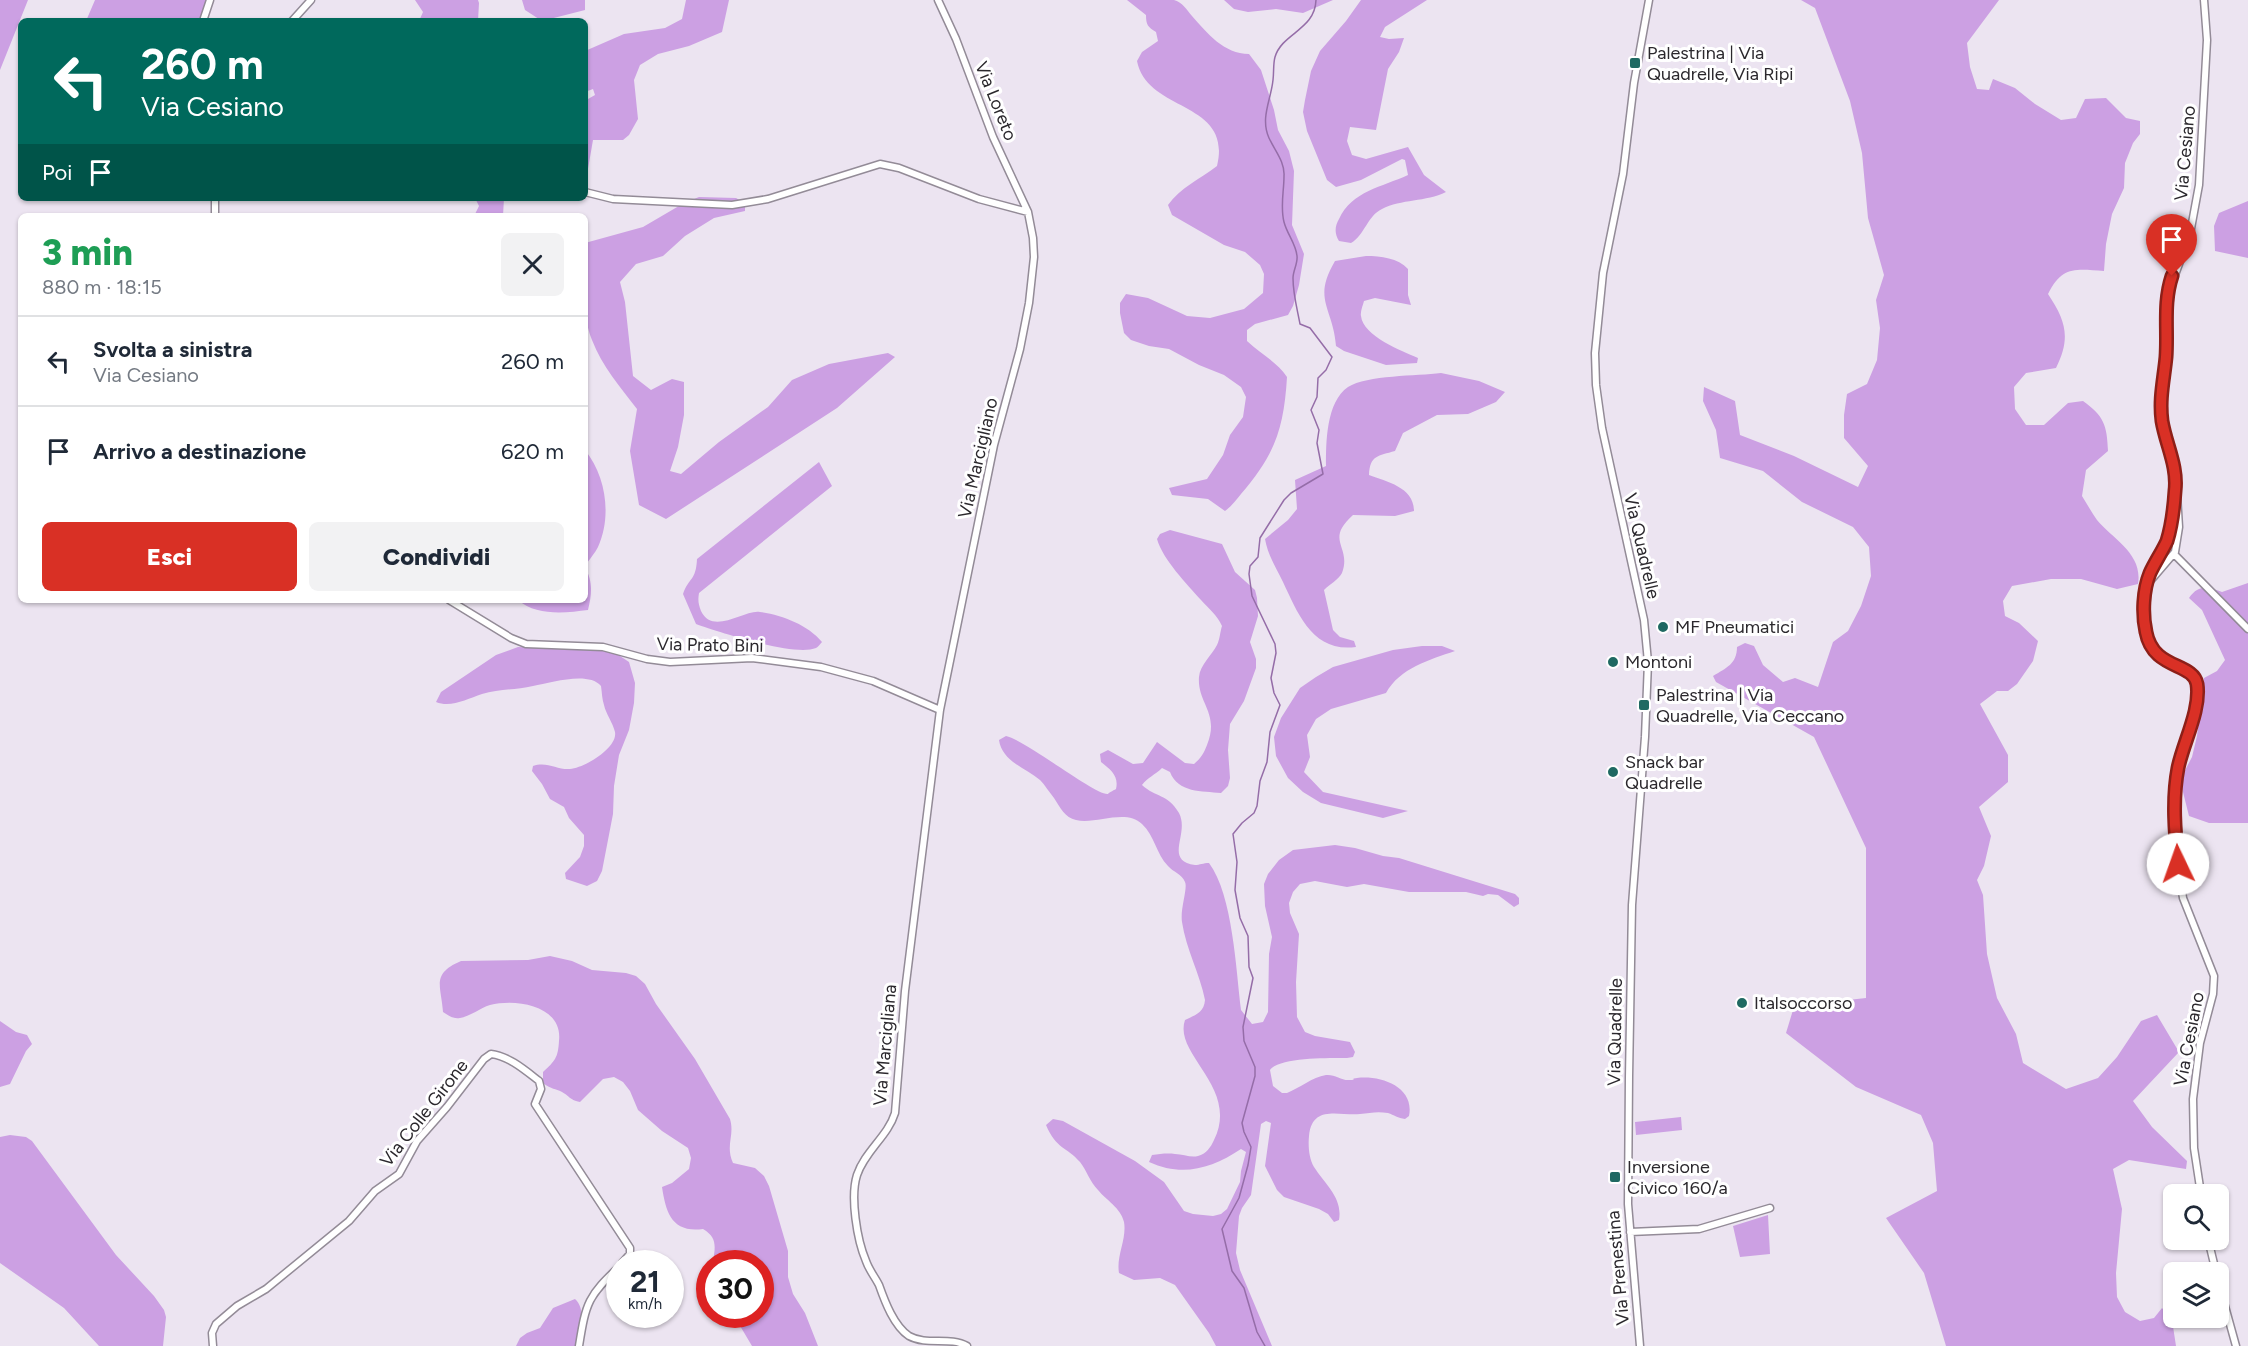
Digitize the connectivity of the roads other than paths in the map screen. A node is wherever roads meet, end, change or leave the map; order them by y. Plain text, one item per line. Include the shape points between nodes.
1 (210, 0) edge
2 (311, 0) edge
3 (938, 0) edge
4 (1650, 0) edge
5 (2204, 0) edge
6 (204, 18) edge
7 (295, 18) edge
8 (588, 193) edge
9 (1028, 212) junction
10 (2176, 477) junction
11 (2174, 554) junction
12 (2146, 591) junction
13 (454, 603) edge
14 (2248, 629) edge
15 (940, 710) junction
16 (2199, 1184) edge
17 (1628, 1187) joint
18 (1770, 1208) dead end
19 (1630, 1232) junction
20 (630, 1250) edge
21 (606, 1278) edge
22 (2229, 1321) edge
23 (213, 1346) edge
24 (579, 1346) edge
25 (967, 1346) edge
26 (1640, 1346) edge
27 (2236, 1346) edge

1 - 6 street
2 - 7 street
3 - 9 street, Via Loreto
4 - 17 street, Via Quadrelle via 1603,273 1595,353 1602,428 1644,620 1648,662 1632,913
5 - 10 street, Via Cesiano via 2206,46 2199,181 2190,234 2167,298 2161,391 2163,423
8 - 9 street via 613,198 732,205 762,200 880,164
9 - 15 street, Via Marcigliano via 1034,257 1026,324 994,445
10 - 11 street via 2179,527
10 - 12 street, Via Cesiano via 2168,535
11 - 12 street via 2155,573
11 - 14 street
12 - 16 street, Via Cesiano via 2145,626 2151,648 2160,658 2190,674 2197,684 2178,771 2175,810 2183,898 2214,976 2193,1096
13 - 15 street, Via Prato Bini via 526,644 606,647 664,662 748,658 821,667 873,681
15 - 25 street, Via Marcigliana via 903,1002 897,1103 890,1125 858,1171 855,1210 865,1259 902,1330 921,1341
17 - 19 street, Via Prenestina
18 - 19 street via 1700,1228
19 - 26 street, Via Prenestina
20 - 23 street, Via Colle Girone via 535,1104 541,1089 539,1081 509,1060 492,1054 422,1135 399,1174 266,1289 216,1323
21 - 24 street, Via Colle Girone via 589,1299
22 - 27 street

